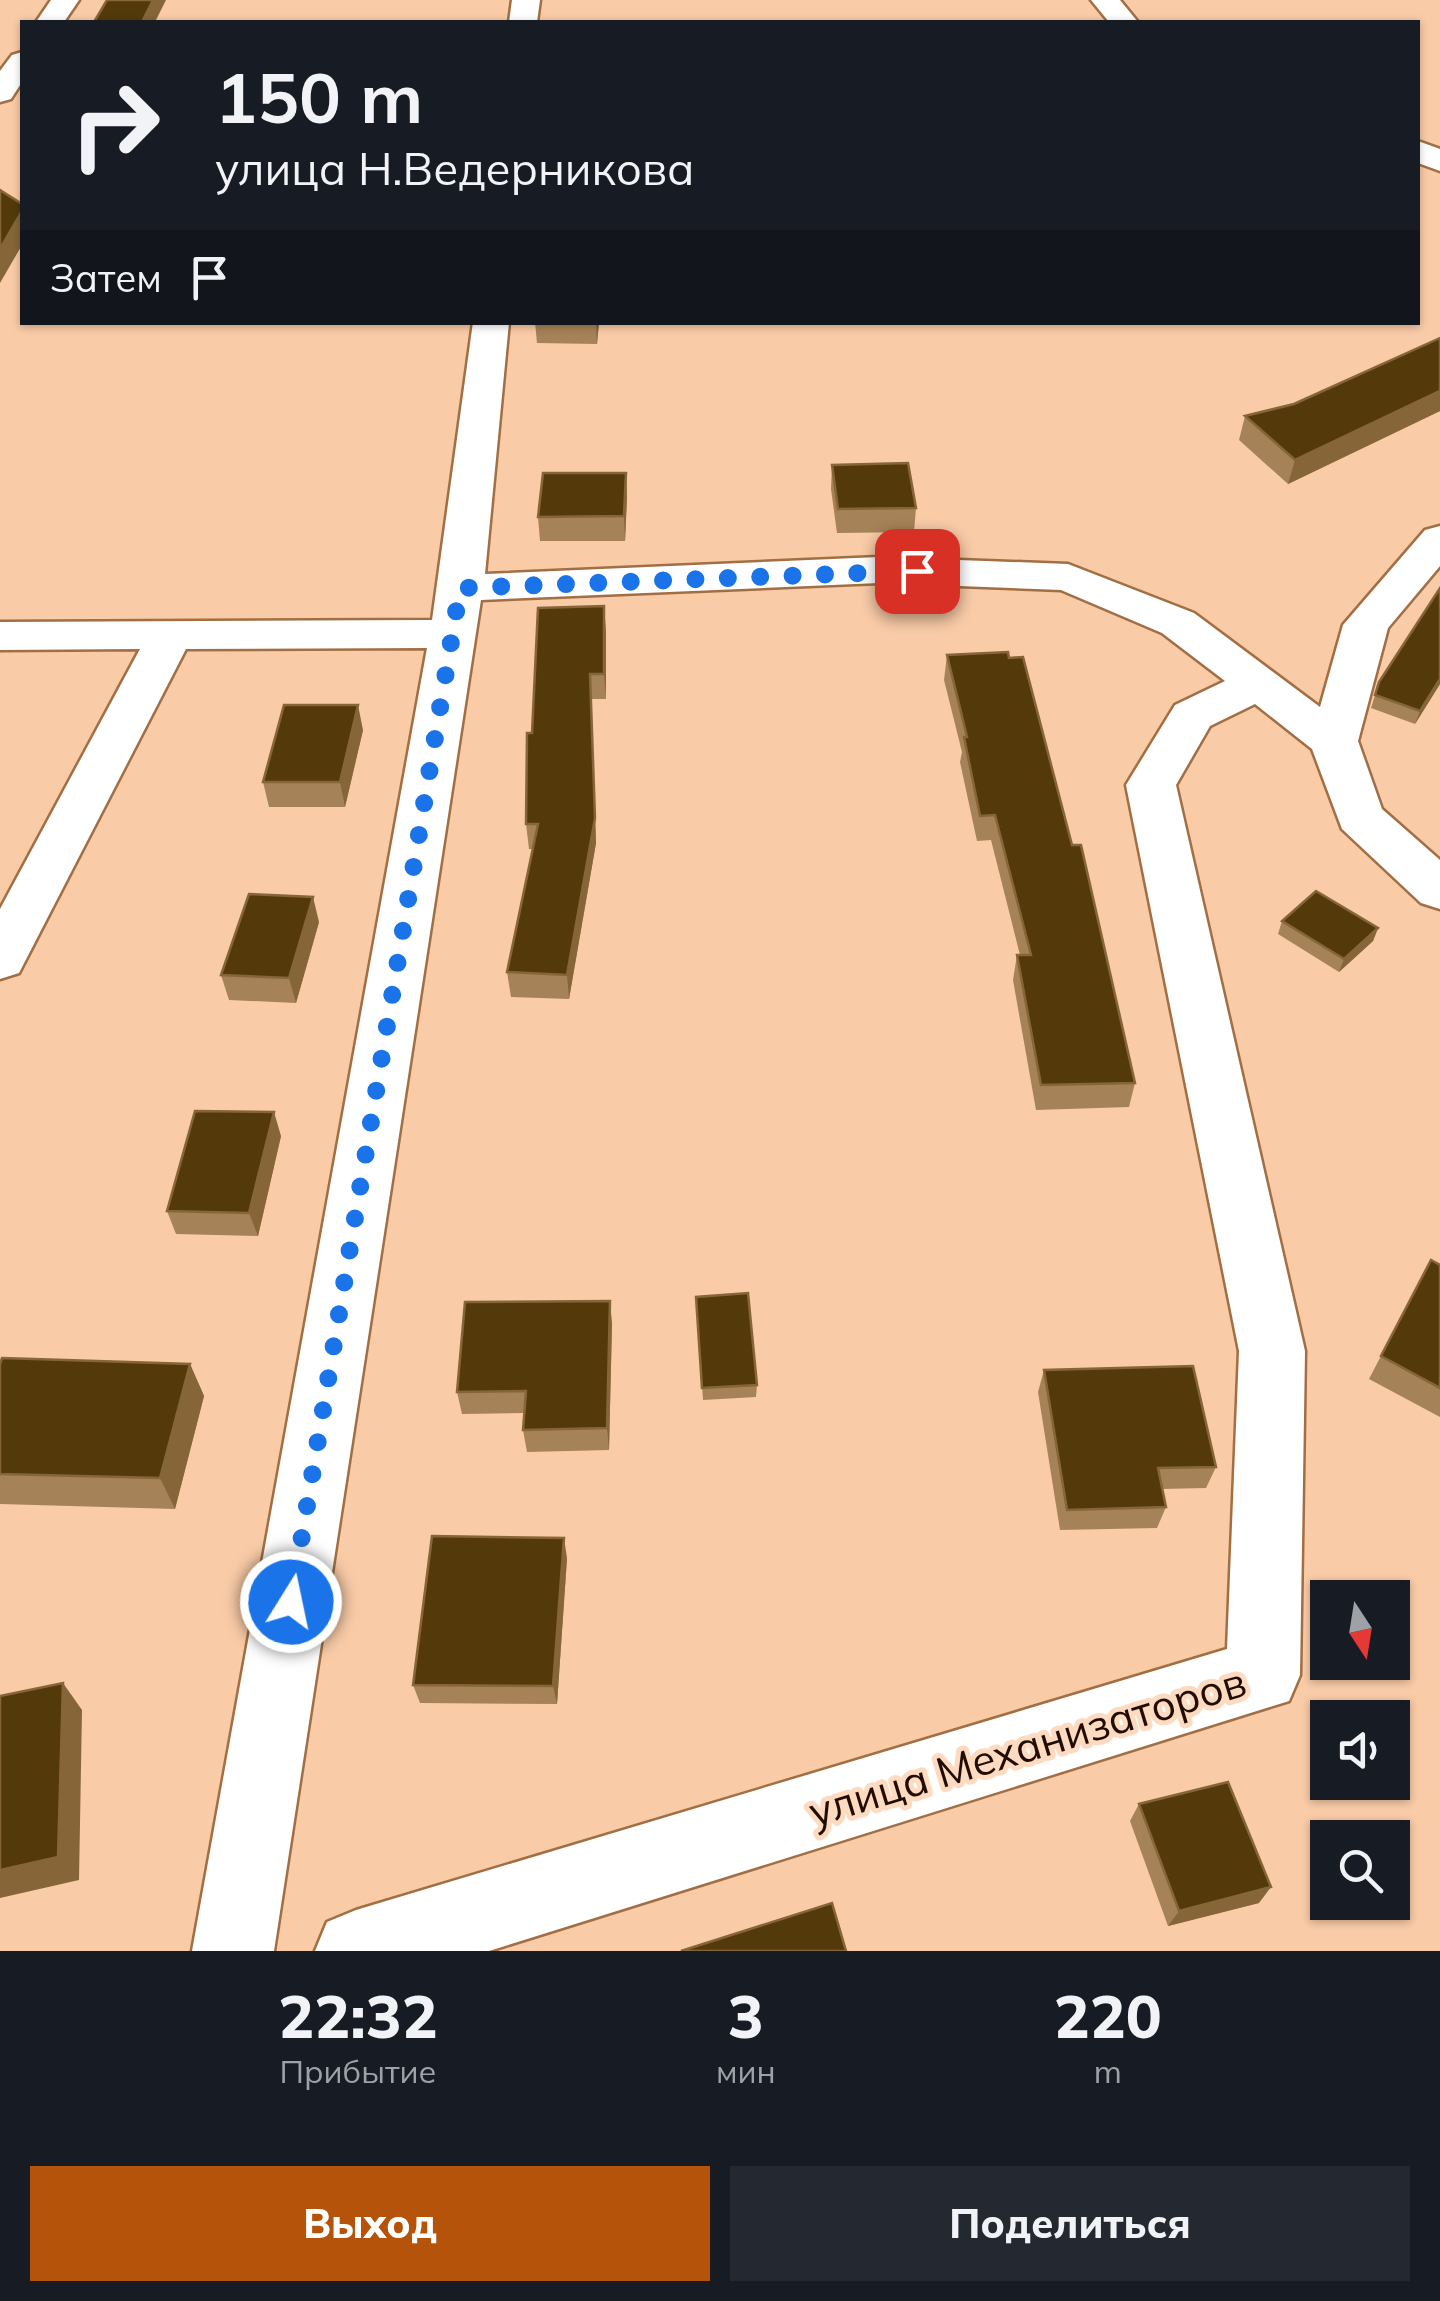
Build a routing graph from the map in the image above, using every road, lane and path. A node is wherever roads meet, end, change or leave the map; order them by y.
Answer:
1 (1104, 0) edge
2 (1122, 20) edge
3 (20, 64) edge
4 (0, 93) edge
5 (491, 325) edge
6 (1440, 539) edge
7 (456, 611) junction
8 (170, 635) junction
9 (0, 636) edge
10 (1258, 684) junction
11 (1334, 741) junction
12 (1440, 890) edge
13 (0, 959) edge
14 (233, 1951) edge
15 (356, 1951) edge

1 - 2 street
3 - 4 street
5 - 7 street
6 - 11 street
7 - 8 street
7 - 10 street
7 - 14 street
8 - 9 street
8 - 13 street
10 - 11 street
10 - 15 street, улица Механизаторов
11 - 12 street

